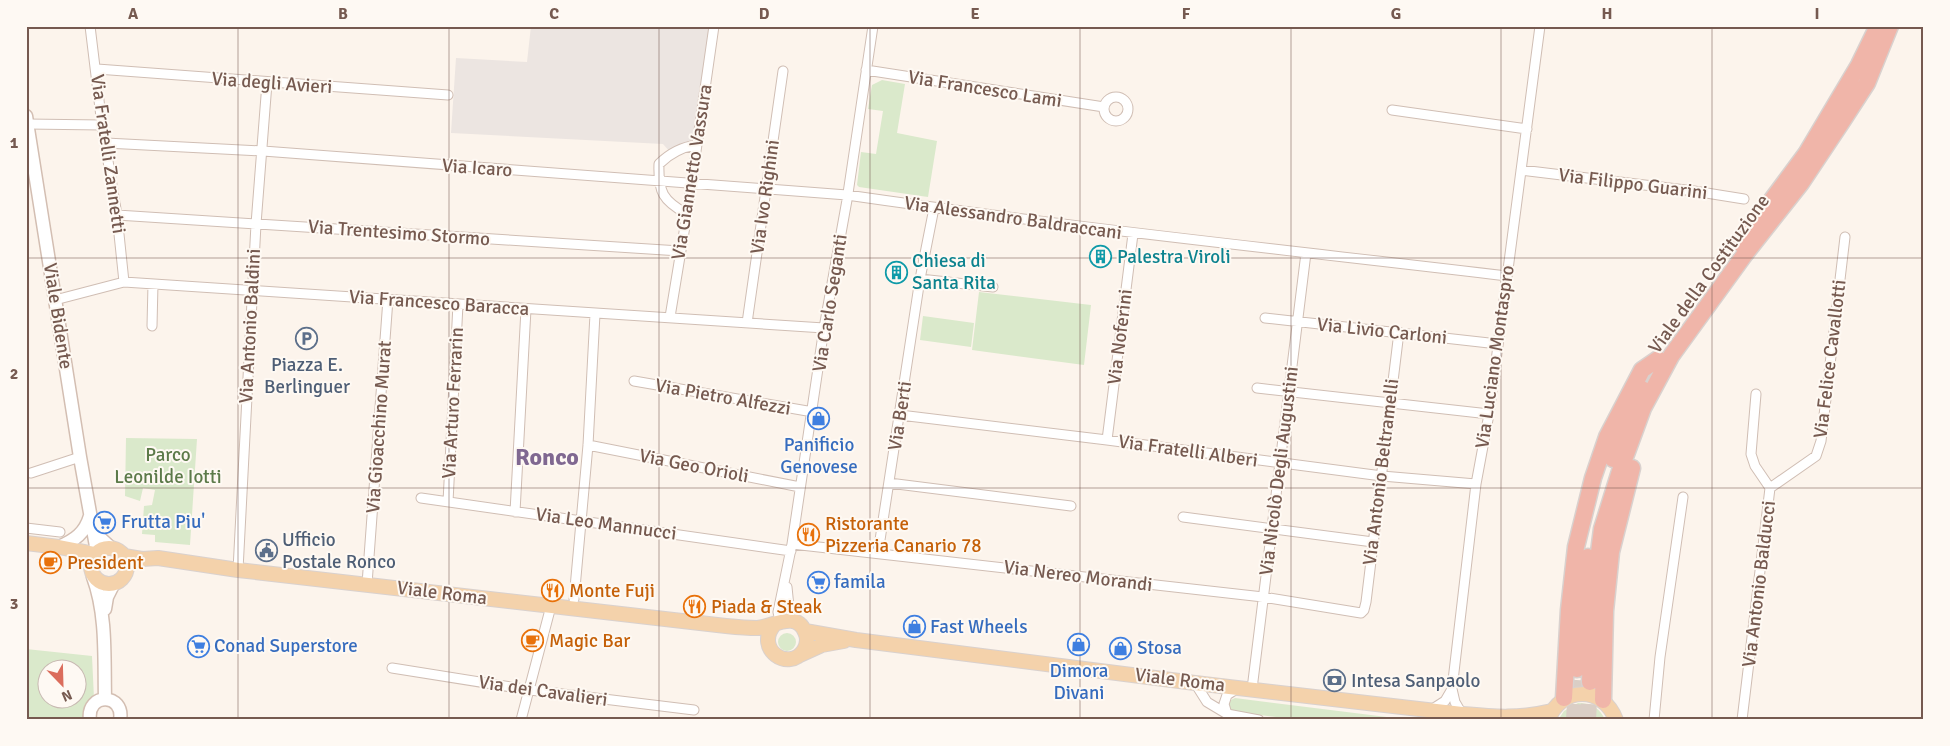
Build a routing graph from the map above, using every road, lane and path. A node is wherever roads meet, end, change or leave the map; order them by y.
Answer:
1 (90, 26) edge
2 (714, 26) edge
3 (873, 26) edge
4 (1540, 26) edge
5 (1869, 26) edge
6 (1878, 26) edge
7 (1890, 26) edge
8 (1900, 26) edge
9 (97, 69) junction
10 (866, 70) junction
11 (783, 71) dead end
12 (1867, 82) junction
13 (267, 83) junction
14 (1846, 86) junction
15 (448, 95) dead end
16 (1104, 107) dead end
17 (1392, 110) dead end
18 (27, 120) edge
19 (102, 125) junction
20 (1527, 129) junction
21 (106, 143) junction
22 (697, 146) junction
23 (263, 152) junction
24 (1521, 170) junction
25 (658, 182) junction
26 (692, 184) junction
27 (766, 189) junction
28 (847, 194) junction
29 (1744, 199) dead end
30 (934, 208) junction
31 (687, 214) junction
32 (117, 215) junction
33 (256, 224) junction
34 (1133, 234) junction
35 (1845, 236) dead end
36 (680, 251) junction
37 (1306, 253) junction
38 (1507, 276) junction
39 (920, 279) junction
40 (124, 282) junction
41 (153, 284) junction
42 (993, 287) dead end
43 (252, 292) junction
44 (55, 300) junction
45 (388, 300) junction
46 (458, 304) junction
47 (526, 309) junction
48 (595, 314) junction
49 (670, 317) junction
50 (1265, 318) dead end
51 (1297, 321) junction
52 (747, 323) junction
53 (152, 326) dead end
54 (824, 328) junction
55 (1399, 332) junction
56 (1498, 344) junction
57 (1664, 358) junction
58 (634, 381) dead end
59 (1257, 388) dead end
60 (1288, 391) junction
61 (1756, 394) dead end
62 (1390, 402) junction
63 (813, 412) junction
64 (1489, 414) junction
65 (900, 415) junction
66 (1107, 440) junction
67 (588, 445) junction
68 (80, 457) junction
69 (1280, 464) junction
70 (31, 473) dead end
71 (1382, 476) junction
72 (889, 483) junction
73 (1476, 484) junction
74 (800, 487) junction
75 (1770, 488) junction
76 (1683, 497) dead end
77 (421, 498) dead end
78 (448, 502) junction
79 (1070, 506) dead end
80 (514, 512) junction
81 (90, 516) junction
82 (1183, 517) dead end
83 (582, 520) junction
84 (26, 528) edge
85 (1272, 529) junction
86 (60, 532) dead end
87 (1373, 542) junction
88 (26, 543) edge
89 (59, 547) junction
90 (111, 548) junction
91 (792, 548) junction
92 (96, 553) junction
93 (878, 553) junction
94 (124, 556) junction
95 (158, 558) junction
96 (127, 570) junction
97 (238, 570) junction
98 (92, 575) junction
99 (786, 579) junction
100 (113, 584) junction
101 (368, 584) junction
102 (1263, 597) junction
103 (574, 599) dead end
104 (551, 606) junction
105 (1363, 612) joint
106 (103, 619) junction
107 (794, 621) junction
108 (777, 623) junction
109 (726, 626) junction
110 (805, 631) junction
111 (854, 639) junction
112 (769, 648) junction
113 (800, 654) junction
114 (392, 668) dead end
115 (1577, 669) tunnel mouth
116 (1590, 682) tunnel mouth
117 (1195, 683) junction
118 (1245, 688) junction
119 (1452, 689) junction
120 (530, 690) junction
121 (1564, 698) junction
122 (105, 699) junction
123 (1603, 700) junction
124 (694, 710) dead end
125 (1228, 714) junction
126 (1414, 714) edge
127 (1437, 714) edge
128 (1462, 714) junction
129 (1550, 715) edge
130 (1483, 718) edge
131 (1507, 719) edge
132 (90, 720) edge
133 (120, 720) edge
134 (522, 720) edge
135 (1259, 720) edge
136 (1616, 720) edge
137 (1654, 720) edge
138 (1742, 720) edge

1 - 9 street, Via Fratelli Zannetti
2 - 22 street, Via Giannetto Vassura
3 - 10 street, Via Carlo Seganti
4 - 20 street, Via Luciano Montaspro
5 - 14 highway
6 - 14 highway, Viale della Costituzione
7 - 12 highway, Viale della Costituzione
8 - 12 highway
9 - 13 street, Via degli Avieri
9 - 19 street, Via Fratelli Zannetti
10 - 16 street, Via Francesco Lami
10 - 28 street, Via Carlo Seganti
11 - 27 street, Via Ivo Righini
12 - 57 highway, Viale della Costituzione
13 - 15 street, Via degli Avieri
13 - 23 street, Via Antonio Baldini
14 - 57 highway, Viale della Costituzione
17 - 20 street
18 - 19 street
18 - 44 street, Viale Bidente
19 - 21 street, Via Fratelli Zannetti
20 - 24 street, Via Luciano Montaspro
21 - 23 street, Via Icaro
21 - 32 street, Via Fratelli Zannetti
22 - 25 street
22 - 26 street, Via Giannetto Vassura
23 - 25 street, Via Icaro
23 - 33 street, Via Antonio Baldini
24 - 29 street, Via Filippo Guarini
24 - 38 street, Via Luciano Montaspro
25 - 26 street, Via Icaro
25 - 31 street
26 - 27 street, Via Icaro
26 - 31 street, Via Giannetto Vassura
27 - 28 street, Via Icaro
27 - 52 street, Via Ivo Righini
28 - 30 street, Via Alessandro Baldraccani
28 - 54 street, Via Carlo Seganti
30 - 34 street, Via Alessandro Baldraccani
30 - 39 street, Via Berti
31 - 36 street, Via Giannetto Vassura
32 - 33 street, Via Trentesimo Stormo
32 - 40 street, Via Fratelli Zannetti
33 - 36 street, Via Trentesimo Stormo
33 - 43 street, Via Antonio Baldini
34 - 37 street, Via Alessandro Baldraccani
34 - 66 street, Via Noferini
35 - 75 street, Via Felice Cavallotti
36 - 49 street, Via Giannetto Vassura
37 - 38 street, Via Alessandro Baldraccani
37 - 51 street, Via Nicolò Degli Augustini
38 - 56 street, Via Luciano Montaspro
39 - 42 street
39 - 65 street, Via Berti
40 - 41 street, Via Francesco Baracca
40 - 44 street, Via Francesco Baracca
41 - 43 street, Via Francesco Baracca
41 - 53 street
43 - 45 street, Via Francesco Baracca
43 - 97 street, Via Antonio Baldini
44 - 68 street, Viale Bidente
45 - 46 street, Via Francesco Baracca
45 - 101 street, Via Gioacchino Murat
46 - 47 street, Via Francesco Baracca
46 - 78 street, Via Arturo Ferrarin
47 - 48 street, Via Francesco Baracca
47 - 80 street
48 - 49 street, Via Francesco Baracca
48 - 67 street
49 - 52 street, Via Francesco Baracca
50 - 51 street, Via Livio Carloni
51 - 55 street, Via Livio Carloni
51 - 60 street, Via Nicolò Degli Augustini
52 - 54 street, Via Francesco Baracca
54 - 63 street, Via Carlo Seganti
55 - 56 street, Via Livio Carloni
55 - 62 street, Via Antonio Beltramelli
56 - 64 street, Via Luciano Montaspro
57 - 115 highway, Viale della Costituzione
57 - 116 highway, Viale della Costituzione
57 - 121 highway
57 - 123 highway
58 - 63 street, Via Pietro Alfezzi
59 - 60 street
60 - 62 street
60 - 69 street, Via Nicolò Degli Augustini
61 - 75 street, Via Antonio Balducci
62 - 64 street
62 - 71 street, Via Antonio Beltramelli
63 - 74 street, Via Carlo Seganti
64 - 73 street, Via Luciano Montaspro
65 - 66 street, Via Fratelli Alberi
65 - 72 street, Via Berti
66 - 69 street, Via Fratelli Alberi
67 - 74 street, Via Geo Orioli
67 - 83 street
68 - 70 street
68 - 81 street, Viale Bidente
69 - 71 street, Via Fratelli Alberi
69 - 85 street, Via Nicolò Degli Augustini
71 - 73 street, Via Fratelli Alberi
71 - 87 street, Via Antonio Beltramelli
72 - 79 street
72 - 93 street, Via Berti
73 - 119 street, Via Luciano Montaspro
74 - 91 street, Via Carlo Seganti
75 - 138 street, Via Antonio Balducci
76 - 137 street
77 - 78 street, Via Leo Mannucci
78 - 80 street, Via Leo Mannucci
80 - 83 street, Via Leo Mannucci
81 - 89 street
81 - 90 street, Viale Bidente
81 - 92 street, Viale Bidente
82 - 85 street
83 - 91 street, Via Leo Mannucci
83 - 103 street
84 - 86 street
85 - 87 street
85 - 102 street, Via Nicolò Degli Augustini
87 - 105 street, Via Antonio Beltramelli
88 - 89 main road
89 - 92 main road
89 - 98 main road
90 - 92 main road
90 - 94 main road
91 - 93 street, Via Nereo Morandi
91 - 99 street, Via Carlo Seganti
92 - 98 main road
93 - 102 street, Via Nereo Morandi
94 - 95 main road, Viale Roma
94 - 96 main road
95 - 96 main road, Viale Roma
95 - 97 main road, Viale Roma
96 - 100 main road
97 - 101 main road, Viale Roma
98 - 100 main road
98 - 106 street
99 - 107 street, Via Carlo Seganti
99 - 108 street, Via Carlo Seganti
100 - 106 street
101 - 104 main road, Viale Roma
102 - 105 street, Via Nereo Morandi
102 - 118 street, Via Nicolò Degli Augustini
104 - 109 main road, Viale Roma
104 - 120 street
106 - 122 street
107 - 108 main road
107 - 110 main road
108 - 109 main road, Viale Roma
108 - 112 main road
109 - 112 main road, Viale Roma
110 - 111 main road, Viale Roma
110 - 113 main road
111 - 113 main road, Viale Roma
111 - 117 main road, Viale Roma
112 - 113 main road
114 - 120 street, Via dei Cavalieri
117 - 118 main road, Viale Roma
117 - 125 street
118 - 125 street
118 - 126 main road, Viale Roma
119 - 127 street
119 - 128 street, Via Luciano Montaspro
120 - 124 street, Via dei Cavalieri
120 - 134 street
121 - 123 main road
121 - 129 main road
122 - 132 street
122 - 133 street
123 - 136 main road
125 - 135 street
126 - 127 main road, Viale Roma
127 - 128 main road, Viale Roma
128 - 130 main road, Viale Roma
129 - 131 main road, Viale Roma
130 - 131 main road, Viale Roma

